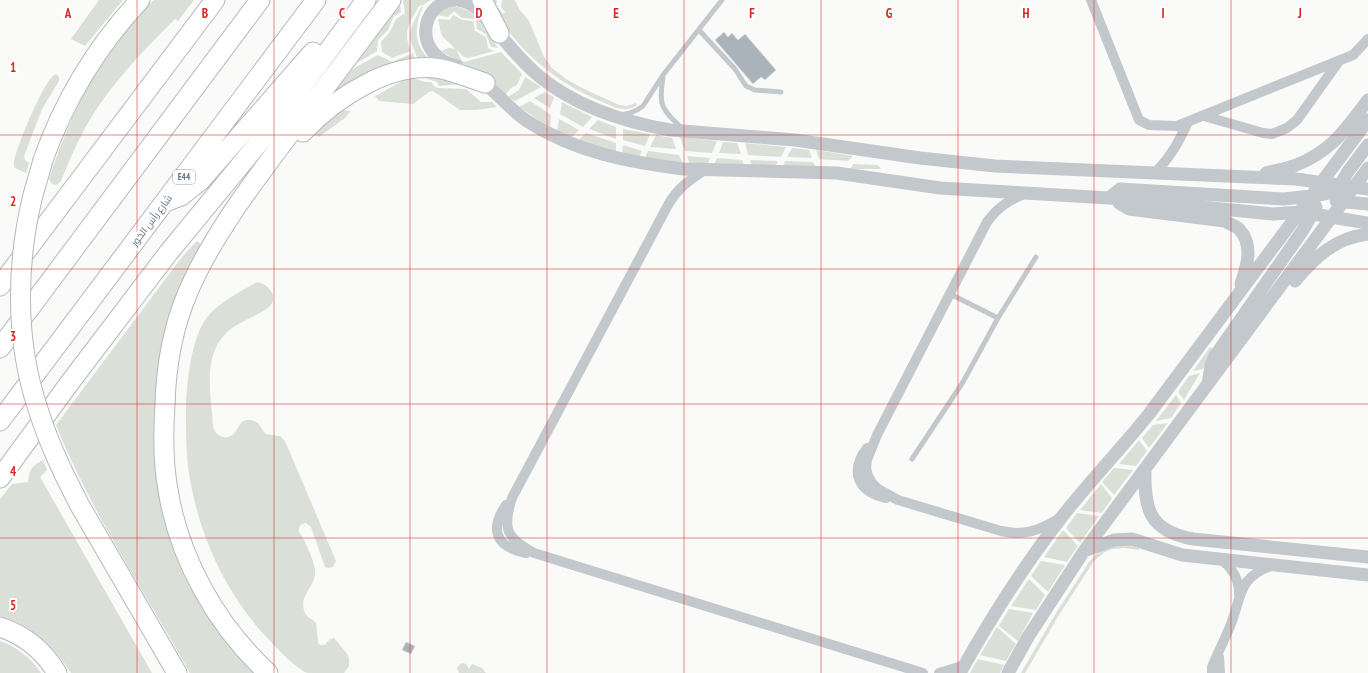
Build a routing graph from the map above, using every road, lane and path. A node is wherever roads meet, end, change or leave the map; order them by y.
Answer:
1 (140, 0) edge
2 (215, 0) edge
3 (260, 0) edge
4 (316, 0) edge
5 (356, 0) edge
6 (366, 0) edge
7 (391, 0) edge
8 (454, 0) edge
9 (459, 0) edge
10 (482, 0) edge
11 (1091, 0) edge
12 (719, 1) edge
13 (699, 30) junction
14 (499, 32) junction
15 (1368, 39) edge
16 (1339, 61) junction
17 (663, 75) junction
18 (484, 83) junction
19 (781, 92) dead end
20 (1368, 100) edge
21 (609, 115) junction
22 (1204, 116) junction
23 (1368, 120) edge
24 (1188, 122) junction
25 (686, 131) junction
26 (1368, 145) edge
27 (1368, 168) edge
28 (705, 170) junction
29 (1156, 172) junction
30 (1253, 177) junction
31 (1353, 187) junction
32 (1368, 190) edge
33 (1026, 194) junction
34 (1338, 195) junction
35 (1109, 198) junction
36 (1317, 198) junction
37 (164, 204) junction
38 (1368, 204) edge
39 (235, 210) junction
40 (1300, 212) junction
41 (1332, 216) junction
42 (1368, 223) edge
43 (1368, 234) edge
44 (1036, 257) dead end
45 (0, 286) edge
46 (950, 294) junction
47 (1236, 296) junction
48 (1261, 314) junction
49 (998, 318) junction
50 (0, 348) edge
51 (1207, 386) junction
52 (0, 421) edge
53 (912, 459) dead end
54 (1146, 469) junction
55 (0, 478) edge
56 (1062, 517) junction
57 (1084, 550) junction
58 (1368, 557) edge
59 (1219, 558) junction
60 (1273, 565) junction
61 (1368, 576) edge
62 (1239, 594) junction
63 (0, 627) edge
64 (1220, 649) junction
65 (963, 669) edge
66 (57, 673) edge
67 (177, 673) edge
68 (268, 673) edge
69 (923, 673) edge
70 (939, 673) edge
71 (1008, 673) edge
72 (1212, 673) edge
73 (1220, 673) edge

1 - 67 highway, bridge
2 - 45 highway
3 - 50 highway
4 - 37 highway, شارع رأس الخور / E44
5 - 37 highway
6 - 55 highway
7 - 39 highway
8 - 18 street
9 - 14 street
10 - 14 highway
11 - 24 street
12 - 13 lane
13 - 17 lane
13 - 19 lane
14 - 21 street
15 - 16 street
16 - 22 street
16 - 22 street
17 - 21 lane
17 - 25 lane
18 - 28 street
18 - 39 highway
20 - 30 street
21 - 25 street
22 - 24 street
23 - 36 street
24 - 29 street
25 - 29 street
26 - 34 street
27 - 31 street
28 - 33 street
28 - 69 street
29 - 30 street
30 - 36 street
31 - 32 street
31 - 34 street
33 - 35 street
33 - 46 street
34 - 36 street
34 - 36 street
34 - 38 street
34 - 41 street
35 - 36 street
35 - 40 street
35 - 47 street
36 - 40 street
36 - 41 street
36 - 51 street
37 - 52 highway, شارع رأس الخور / E44
39 - 68 highway
40 - 47 street
41 - 42 street
41 - 48 street
43 - 48 street
44 - 49 lane
46 - 49 lane
46 - 56 street
47 - 56 street
48 - 51 street
49 - 53 lane
51 - 54 street
54 - 57 street
54 - 58 street
56 - 65 street
57 - 59 street
57 - 71 street
59 - 60 street
59 - 62 street
60 - 61 street
60 - 62 street
62 - 64 street
63 - 66 highway
64 - 72 street
64 - 73 street
65 - 70 street

